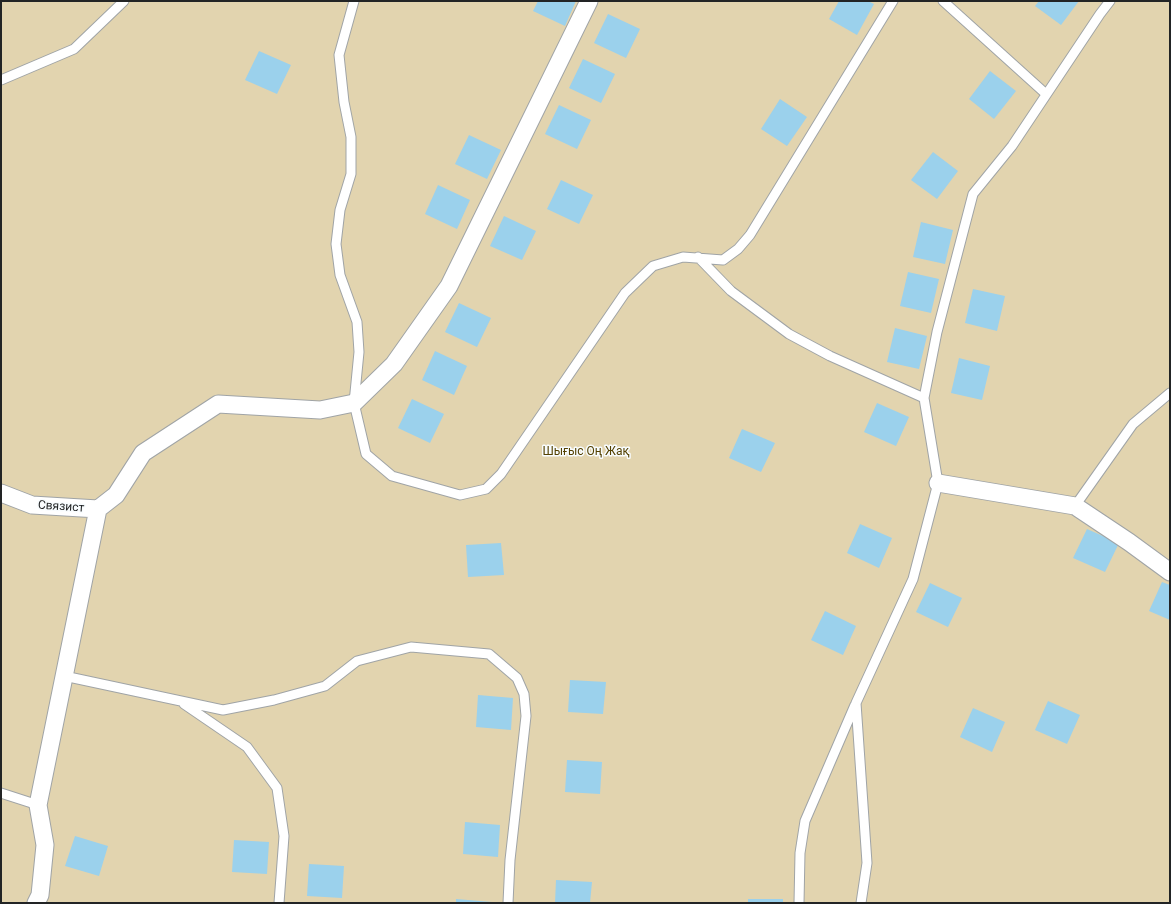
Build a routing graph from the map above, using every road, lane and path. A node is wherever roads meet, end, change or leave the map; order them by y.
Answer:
1 (124, 1) edge
2 (354, 1) edge
3 (589, 1) edge
4 (893, 1) edge
5 (943, 1) edge
6 (1110, 1) edge
7 (1, 80) edge
8 (1046, 94) junction
9 (698, 258) junction
10 (1170, 393) edge
11 (924, 398) junction
12 (354, 403) junction
13 (938, 483) junction
14 (1, 493) edge
15 (1075, 506) junction
16 (98, 509) junction
17 (1170, 572) edge
18 (64, 676) junction
19 (180, 701) junction
20 (856, 703) junction
21 (1, 793) edge
22 (38, 805) junction
23 (36, 903) edge
24 (279, 903) edge
25 (508, 903) edge
26 (800, 903) edge
27 (860, 903) edge

1 - 7 lane
2 - 12 lane
3 - 12 street
4 - 9 lane
5 - 8 lane
6 - 8 lane
8 - 11 lane
9 - 11 lane
9 - 12 lane
10 - 15 lane
11 - 13 lane
12 - 16 street
13 - 15 street
13 - 20 lane
14 - 16 street, Связист
15 - 17 street
16 - 18 street
18 - 19 lane
18 - 22 street
19 - 24 lane
19 - 25 lane
20 - 26 lane
20 - 27 lane
21 - 22 lane
22 - 23 street

